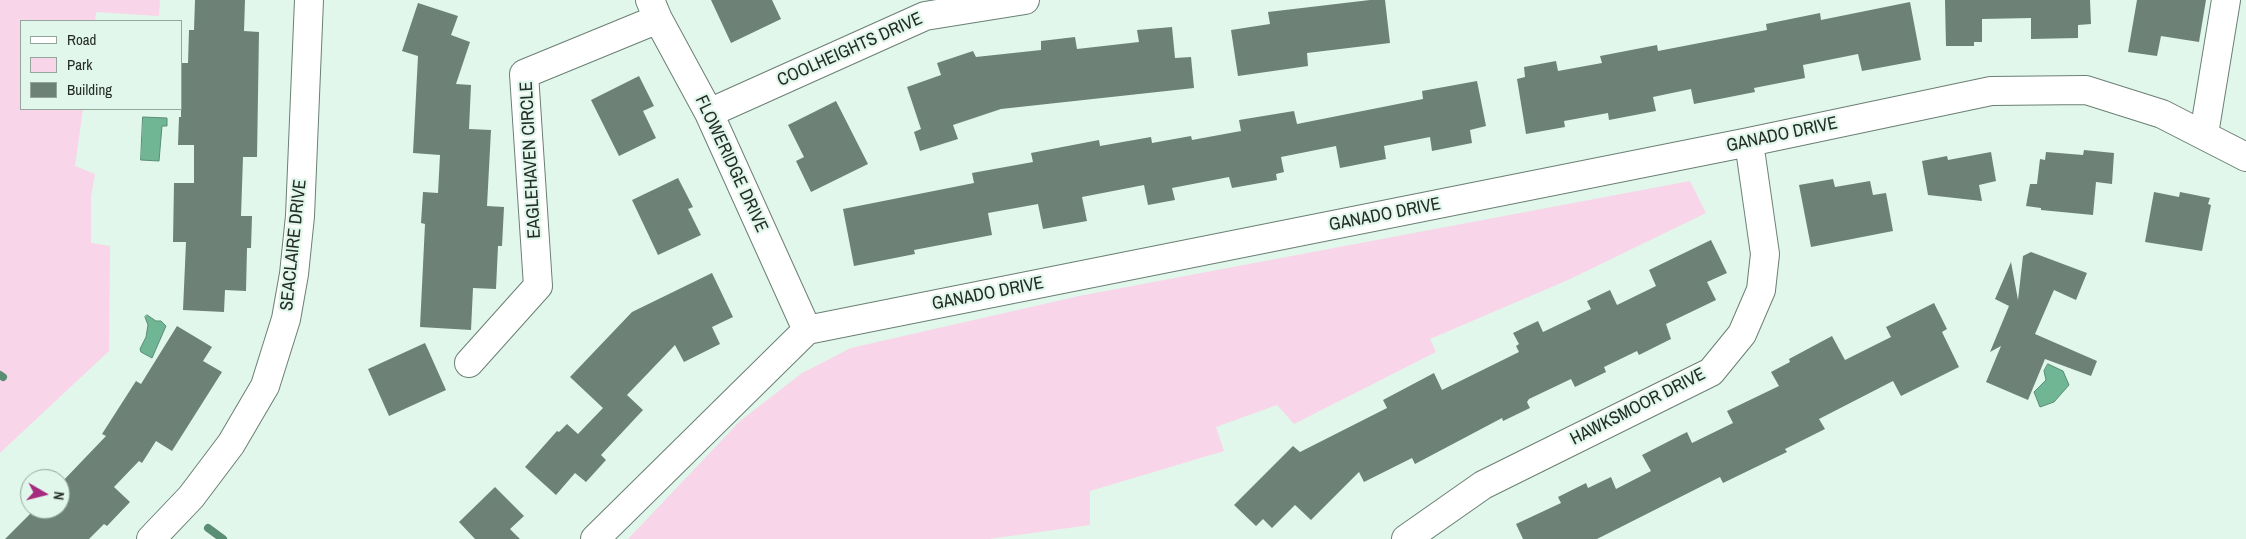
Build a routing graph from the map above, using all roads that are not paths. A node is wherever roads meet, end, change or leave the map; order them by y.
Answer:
1 (309, 0) edge
2 (1025, 0) edge
3 (2226, 0) edge
4 (654, 10) edge
5 (709, 113) junction
6 (2204, 134) junction
7 (1749, 142) junction
8 (2246, 157) edge
9 (807, 330) junction
10 (469, 363) dead end
11 (151, 539) edge
12 (595, 539) edge
13 (1406, 539) edge

1 - 11 street, SEACLAIRE DRIVE
2 - 5 street, COOLHEIGHTS DRIVE
3 - 6 street
4 - 5 street, FLOWERIDGE DRIVE
4 - 10 street, EAGLEHAVEN CIRCLE
5 - 9 street, FLOWERIDGE DRIVE
6 - 7 street, GANADO DRIVE
6 - 8 street, GANADO DRIVE
7 - 9 street, GANADO DRIVE
7 - 13 street, HAWKSMOOR DRIVE
9 - 12 street

